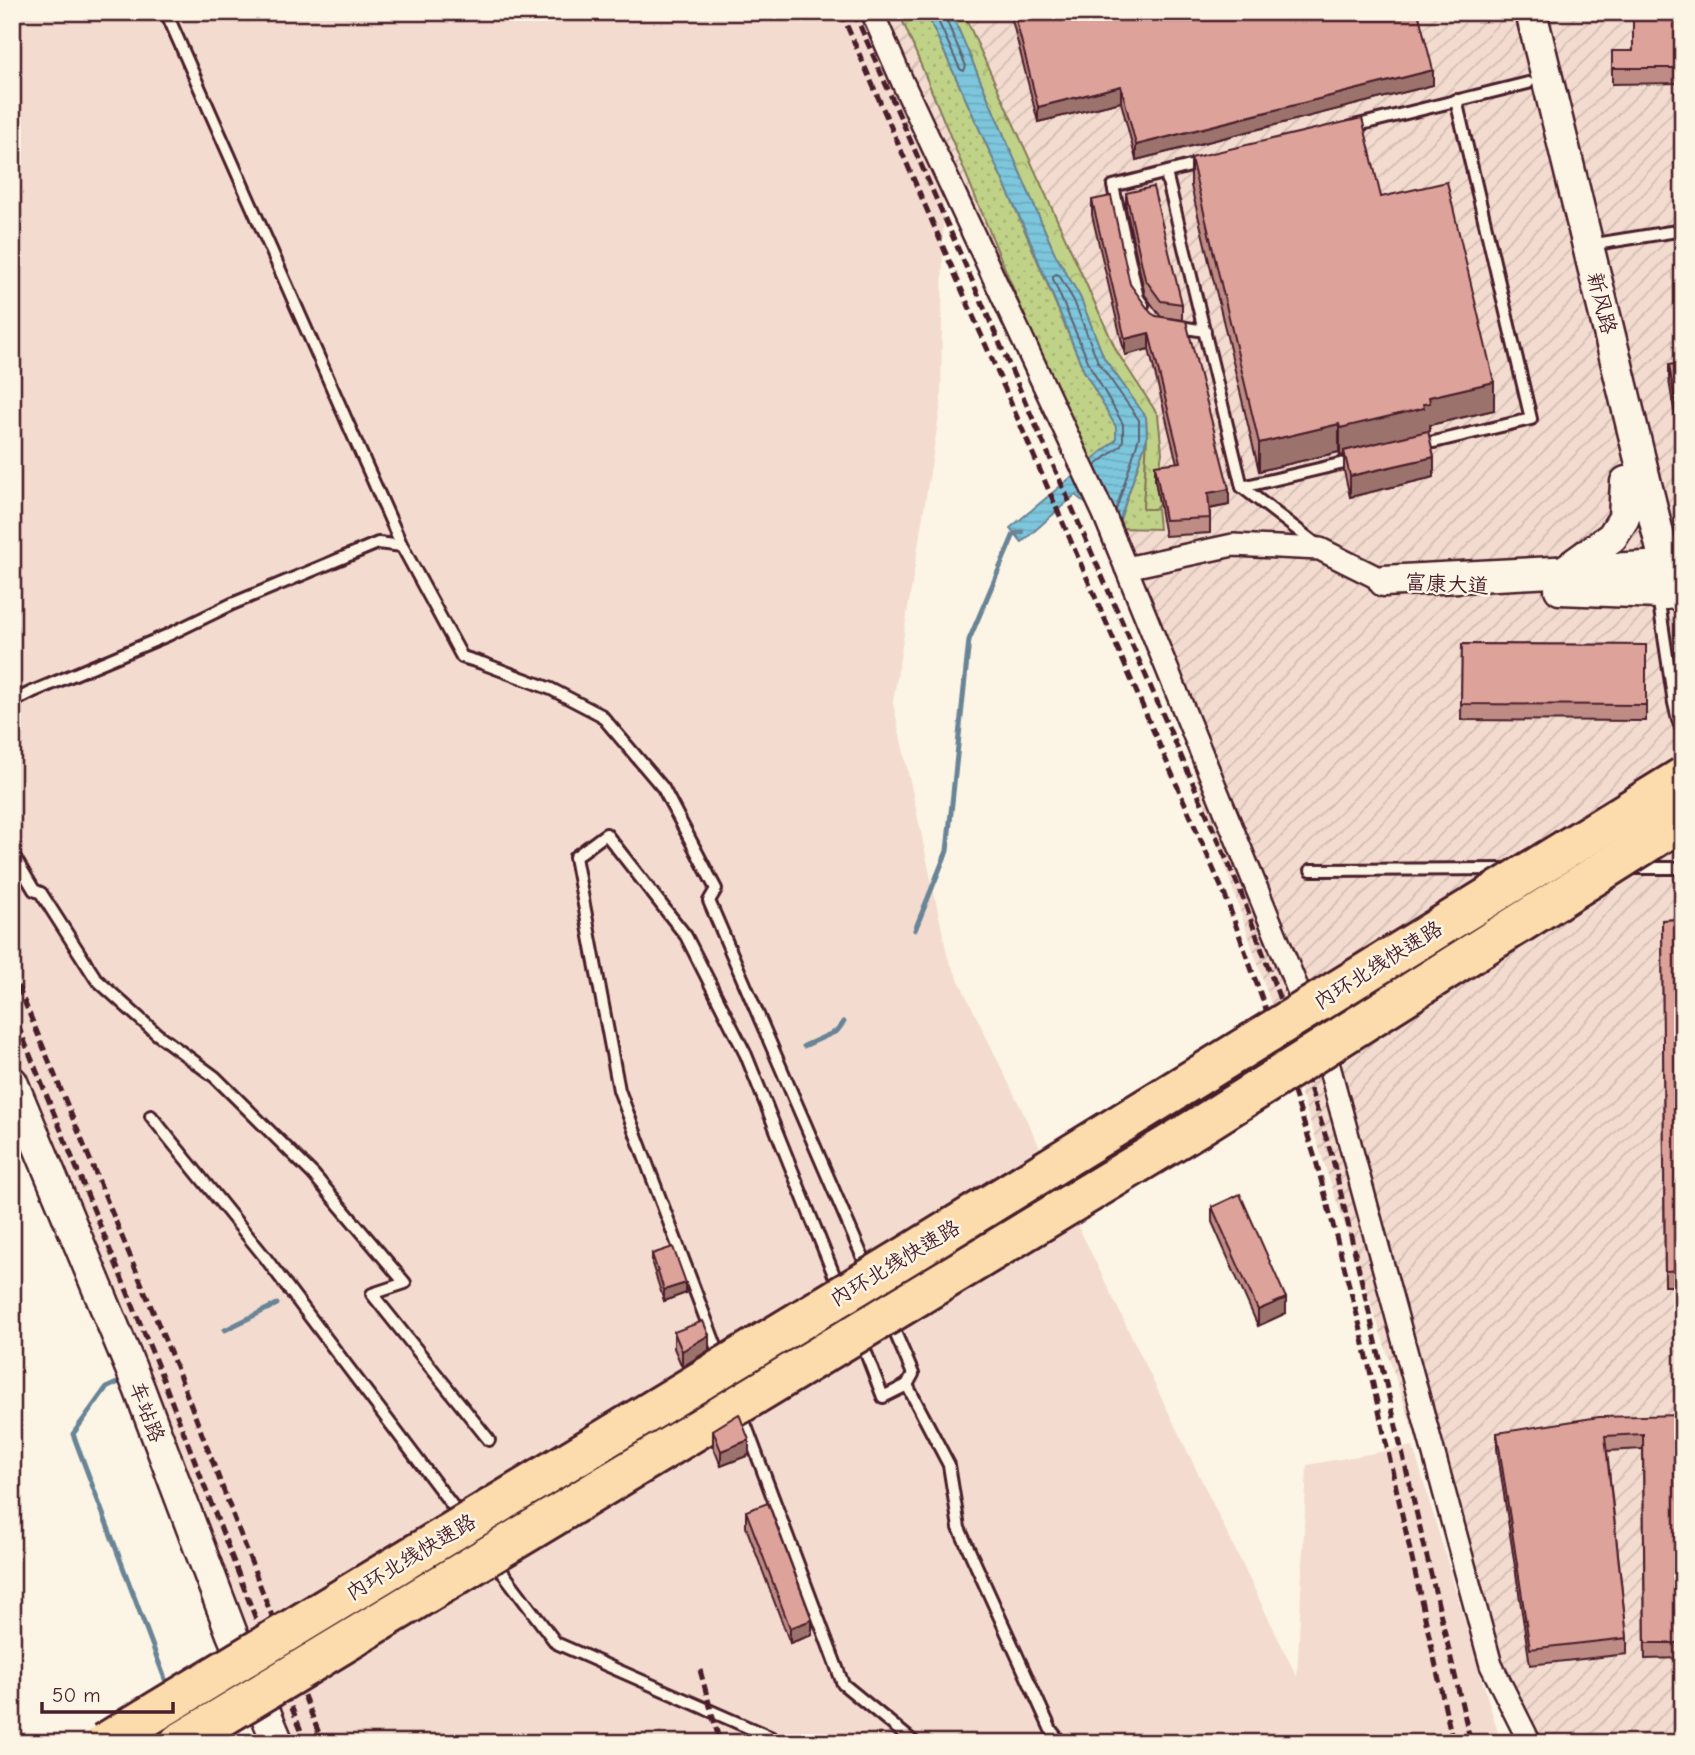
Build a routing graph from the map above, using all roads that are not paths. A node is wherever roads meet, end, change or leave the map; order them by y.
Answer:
1 (166, 12) edge
2 (872, 12) edge
3 (1510, 12) edge
4 (1531, 12) edge
5 (1528, 82) junction
6 (1456, 100) junction
7 (1337, 130) edge
8 (1219, 159) edge
9 (1166, 173) junction
10 (1683, 230) edge
11 (1588, 245) junction
12 (1205, 331) junction
13 (1399, 450) edge
14 (1373, 456) edge
15 (1635, 479) junction
16 (1242, 487) junction
17 (1683, 529) edge
18 (402, 546) junction
19 (1331, 555) junction
20 (1126, 568) junction
21 (1563, 572) junction
22 (1384, 581) junction
23 (1664, 582) edge
24 (12, 702) edge
25 (1683, 731) edge
26 (1683, 777) edge
27 (1683, 820) edge
28 (12, 853) edge
29 (1586, 868) dead end
30 (1683, 868) edge
31 (1559, 869) dead end
32 (1311, 870) dead end
33 (12, 1082) edge
34 (151, 1116) dead end
35 (848, 1308) dead end
36 (853, 1321) dead end
37 (726, 1374) dead end
38 (907, 1385) junction
39 (736, 1400) dead end
40 (489, 1440) dead end
41 (104, 1743) edge
42 (179, 1743) edge
43 (278, 1743) edge
44 (778, 1743) edge
45 (915, 1743) edge
46 (1061, 1743) edge
47 (1530, 1743) edge

1 - 18 lane
2 - 20 street
3 - 5 main road, 新风路
4 - 11 main road, 新风路
5 - 6 lane
5 - 15 main road, 新风路
6 - 7 lane
6 - 13 lane
8 - 9 lane
9 - 12 lane
9 - 12 lane
10 - 11 lane
11 - 15 main road, 新风路
12 - 16 lane
14 - 16 lane
15 - 17 main road
15 - 21 main road
15 - 23 main road, 新风路
16 - 19 lane
18 - 24 lane
18 - 38 lane
19 - 20 street
19 - 22 street
20 - 47 street
21 - 22 main road, 富康大道
21 - 23 main road, 富康大道
22 - 23 main road, 富康大道
23 - 25 lane
26 - 41 highway, 内环北线快速路, bridge
27 - 42 highway, 内环北线快速路, bridge
28 - 40 lane
29 - 30 lane
31 - 32 lane
33 - 43 main road, 车站路
34 - 44 lane
35 - 37 lane
36 - 38 lane
38 - 46 lane
39 - 45 lane

